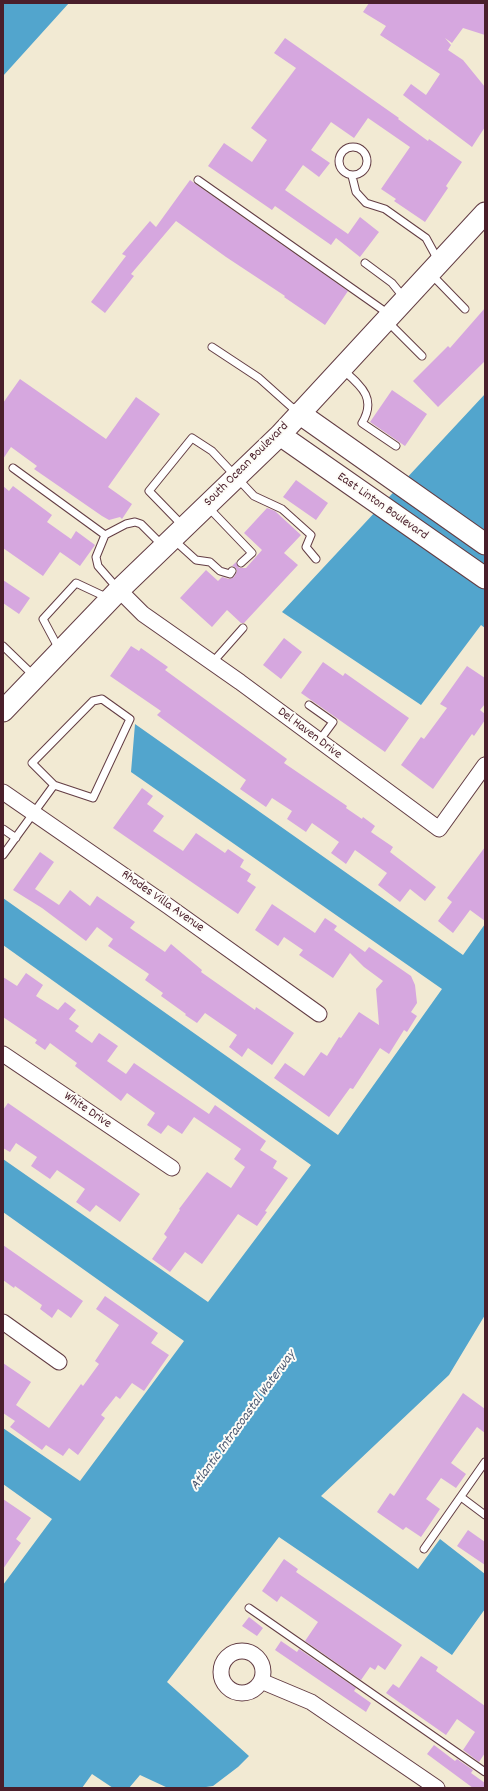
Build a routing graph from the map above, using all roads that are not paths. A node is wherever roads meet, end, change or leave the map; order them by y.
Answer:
1 (352, 176) junction
2 (198, 180) dead end
3 (485, 213) edge
4 (365, 263) dead end
5 (434, 268) junction
6 (405, 299) junction
7 (465, 309) dead end
8 (387, 317) junction
9 (212, 346) dead end
10 (422, 356) dead end
11 (341, 368) junction
12 (298, 413) junction
13 (280, 435) junction
14 (396, 446) dead end
15 (13, 468) dead end
16 (237, 476) junction
17 (206, 506) junction
18 (105, 535) junction
19 (174, 538) junction
20 (485, 544) edge
21 (316, 559) dead end
22 (241, 563) dead end
23 (232, 571) dead end
24 (485, 578) edge
25 (115, 595) junction
26 (243, 628) dead end
27 (3, 646) edge
28 (60, 651) junction
29 (212, 663) junction
30 (35, 678) junction
31 (309, 705) dead end
32 (3, 711) edge
33 (318, 741) junction
34 (485, 765) edge
35 (54, 785) junction
36 (3, 792) edge
37 (34, 813) junction
38 (3, 829) edge
39 (16, 838) junction
40 (3, 855) edge
41 (319, 1014) dead end
42 (3, 1054) edge
43 (172, 1168) dead end
44 (3, 1322) edge
45 (59, 1362) dead end
46 (484, 1465) edge
47 (460, 1497) junction
48 (485, 1515) edge
49 (424, 1549) dead end
50 (249, 1608) dead end
51 (261, 1681) dead end
52 (485, 1772) edge
53 (437, 1788) edge

1 - 1 lane
1 - 5 lane
2 - 8 lane
3 - 5 main road, South Ocean Boulevard
4 - 6 lane
5 - 6 main road, South Ocean Boulevard
5 - 7 lane
6 - 8 main road, South Ocean Boulevard
8 - 10 lane
8 - 11 main road, South Ocean Boulevard
9 - 12 lane
11 - 12 main road, South Ocean Boulevard
11 - 14 lane
12 - 13 main road, South Ocean Boulevard
12 - 20 main road
13 - 16 main road, South Ocean Boulevard
13 - 24 main road, East Linton Boulevard
15 - 18 lane
16 - 17 main road, South Ocean Boulevard
16 - 19 lane
16 - 21 lane
17 - 19 main road, South Ocean Boulevard
17 - 22 lane
18 - 19 lane
18 - 25 lane
19 - 23 lane
19 - 25 main road, South Ocean Boulevard
25 - 28 main road, South Ocean Boulevard
25 - 28 lane
25 - 29 street, Del Haven Drive
26 - 29 lane
27 - 30 lane
28 - 30 main road, South Ocean Boulevard
29 - 33 street, Del Haven Drive
30 - 32 main road, South Ocean Boulevard
31 - 33 lane
33 - 34 street, Del Haven Drive
35 - 35 lane
35 - 37 lane
36 - 37 street, Rhodes Villa Avenue
37 - 39 lane
37 - 41 street, Rhodes Villa Avenue
38 - 39 lane
39 - 40 lane
42 - 43 street, White Drive
44 - 45 street
46 - 47 lane
47 - 48 lane
47 - 49 lane
50 - 52 lane
51 - 53 street

